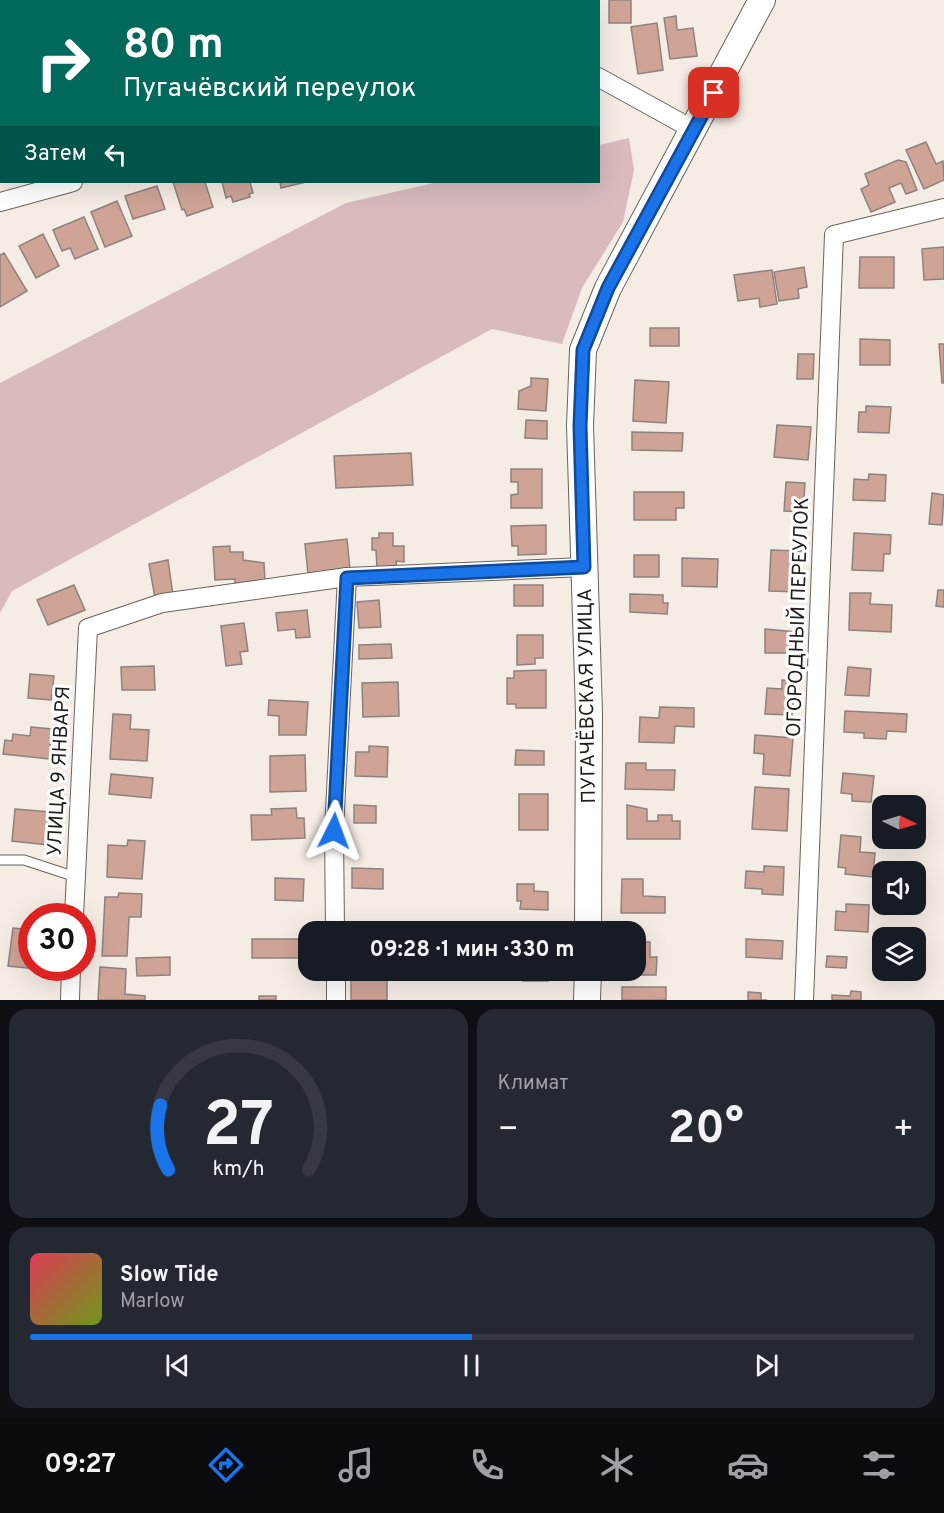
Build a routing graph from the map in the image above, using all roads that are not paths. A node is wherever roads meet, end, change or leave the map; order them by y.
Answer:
1 (762, 0) edge
2 (600, 78) edge
3 (694, 130) junction
4 (69, 183) edge
5 (0, 202) edge
6 (944, 208) edge
7 (584, 567) junction
8 (347, 578) junction
9 (0, 860) edge
10 (76, 877) junction
11 (75, 903) edge
12 (335, 921) edge
13 (588, 921) edge
14 (71, 981) edge
15 (336, 981) edge
16 (588, 981) edge
17 (70, 1000) edge
18 (336, 1000) edge
19 (588, 1000) edge
20 (804, 1000) edge

1 - 3 main road, ПУГАЧЁВСКАЯ УЛИЦА
2 - 3 street
3 - 7 main road, ПУГАЧЁВСКАЯ УЛИЦА
4 - 5 street
6 - 20 street, ОГОРОДНЫЙ ПЕРЕУЛОК
7 - 8 street
7 - 13 main road, ПУГАЧЁВСКАЯ УЛИЦА
8 - 10 street, УЛИЦА 9 ЯНВАРЯ
8 - 12 street
9 - 10 lane
10 - 11 street, УЛИЦА 9 ЯНВАРЯ
14 - 17 street
15 - 18 street
16 - 19 main road

